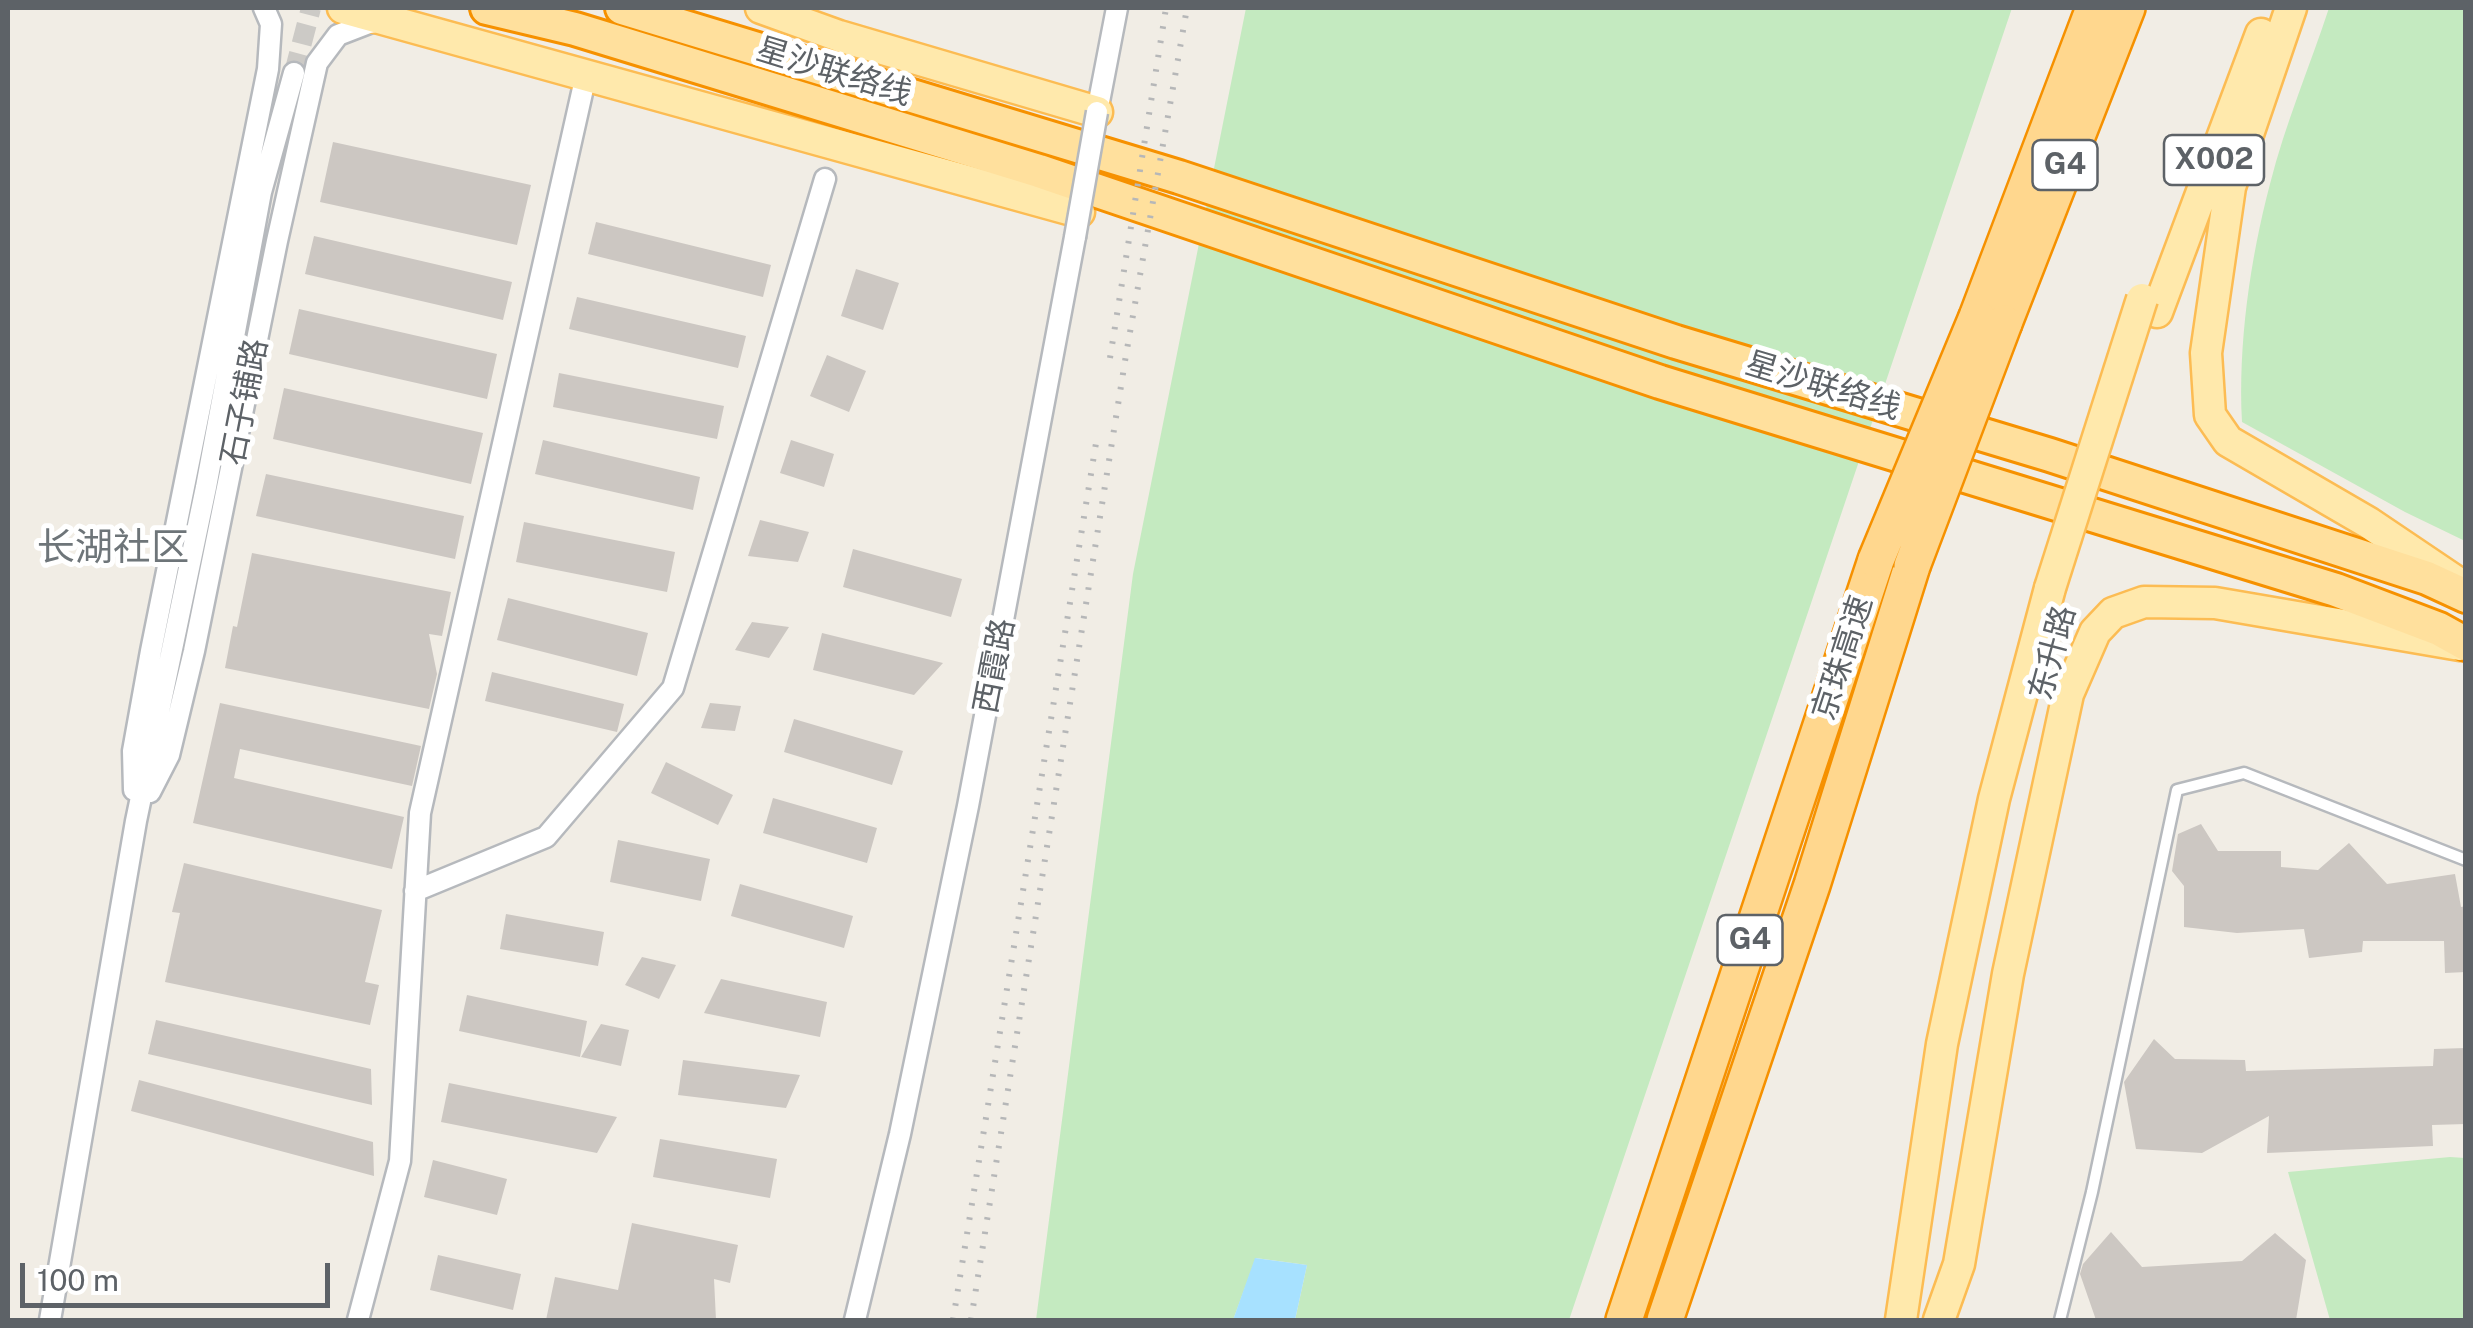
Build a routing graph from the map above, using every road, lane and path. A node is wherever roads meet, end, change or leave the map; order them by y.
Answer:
1 (264, 8) edge
2 (344, 8) edge
3 (487, 8) edge
4 (622, 8) edge
5 (762, 8) edge
6 (1117, 8) edge
7 (2094, 8) edge
8 (2126, 8) edge
9 (2253, 8) edge
10 (2271, 8) edge
11 (2291, 8) edge
12 (388, 21) junction
13 (294, 72) tunnel mouth
14 (586, 75) junction
15 (1097, 112) junction
16 (825, 179) dead end
17 (1077, 225) junction
18 (2149, 306) junction
19 (1990, 320) junction
20 (2466, 588) edge
21 (2060, 591) junction
22 (2466, 596) edge
23 (2466, 645) edge
24 (136, 821) junction
25 (2466, 860) edge
26 (1812, 885) junction
27 (415, 891) junction
28 (50, 1320) edge
29 (358, 1320) edge
30 (855, 1320) edge
31 (1624, 1320) edge
32 (1664, 1320) edge
33 (1690, 1320) edge
34 (1901, 1320) edge
35 (1919, 1320) edge
36 (1940, 1320) edge
37 (2060, 1320) edge

1 - 24 street, 石子铺路
2 - 12 main road
3 - 23 highway
4 - 22 highway, 星沙联络线
5 - 15 main road
6 - 15 street, 西霞路
7 - 19 highway, 京珠高速 / G4
8 - 19 highway, 京珠高速 / G4
9 - 18 main road, 东升路 / X002
10 - 18 main road, 东升路 / X002
11 - 20 main road
12 - 14 main road
12 - 24 street, 石子铺路
13 - 24 street, 石子铺路
14 - 17 main road
14 - 27 street
15 - 17 street, 西霞路, bridge
16 - 27 street
17 - 30 street, 西霞路
18 - 21 main road, 东升路, bridge
19 - 26 highway, 京珠高速 / G4, bridge
19 - 31 highway, 京珠高速 / G4, bridge
21 - 34 main road, 东升路
21 - 35 main road, 东升路
23 - 36 main road
24 - 28 street, 石子铺路
25 - 37 lane
26 - 32 highway, 京珠高速 / G4
26 - 33 highway
27 - 29 street

